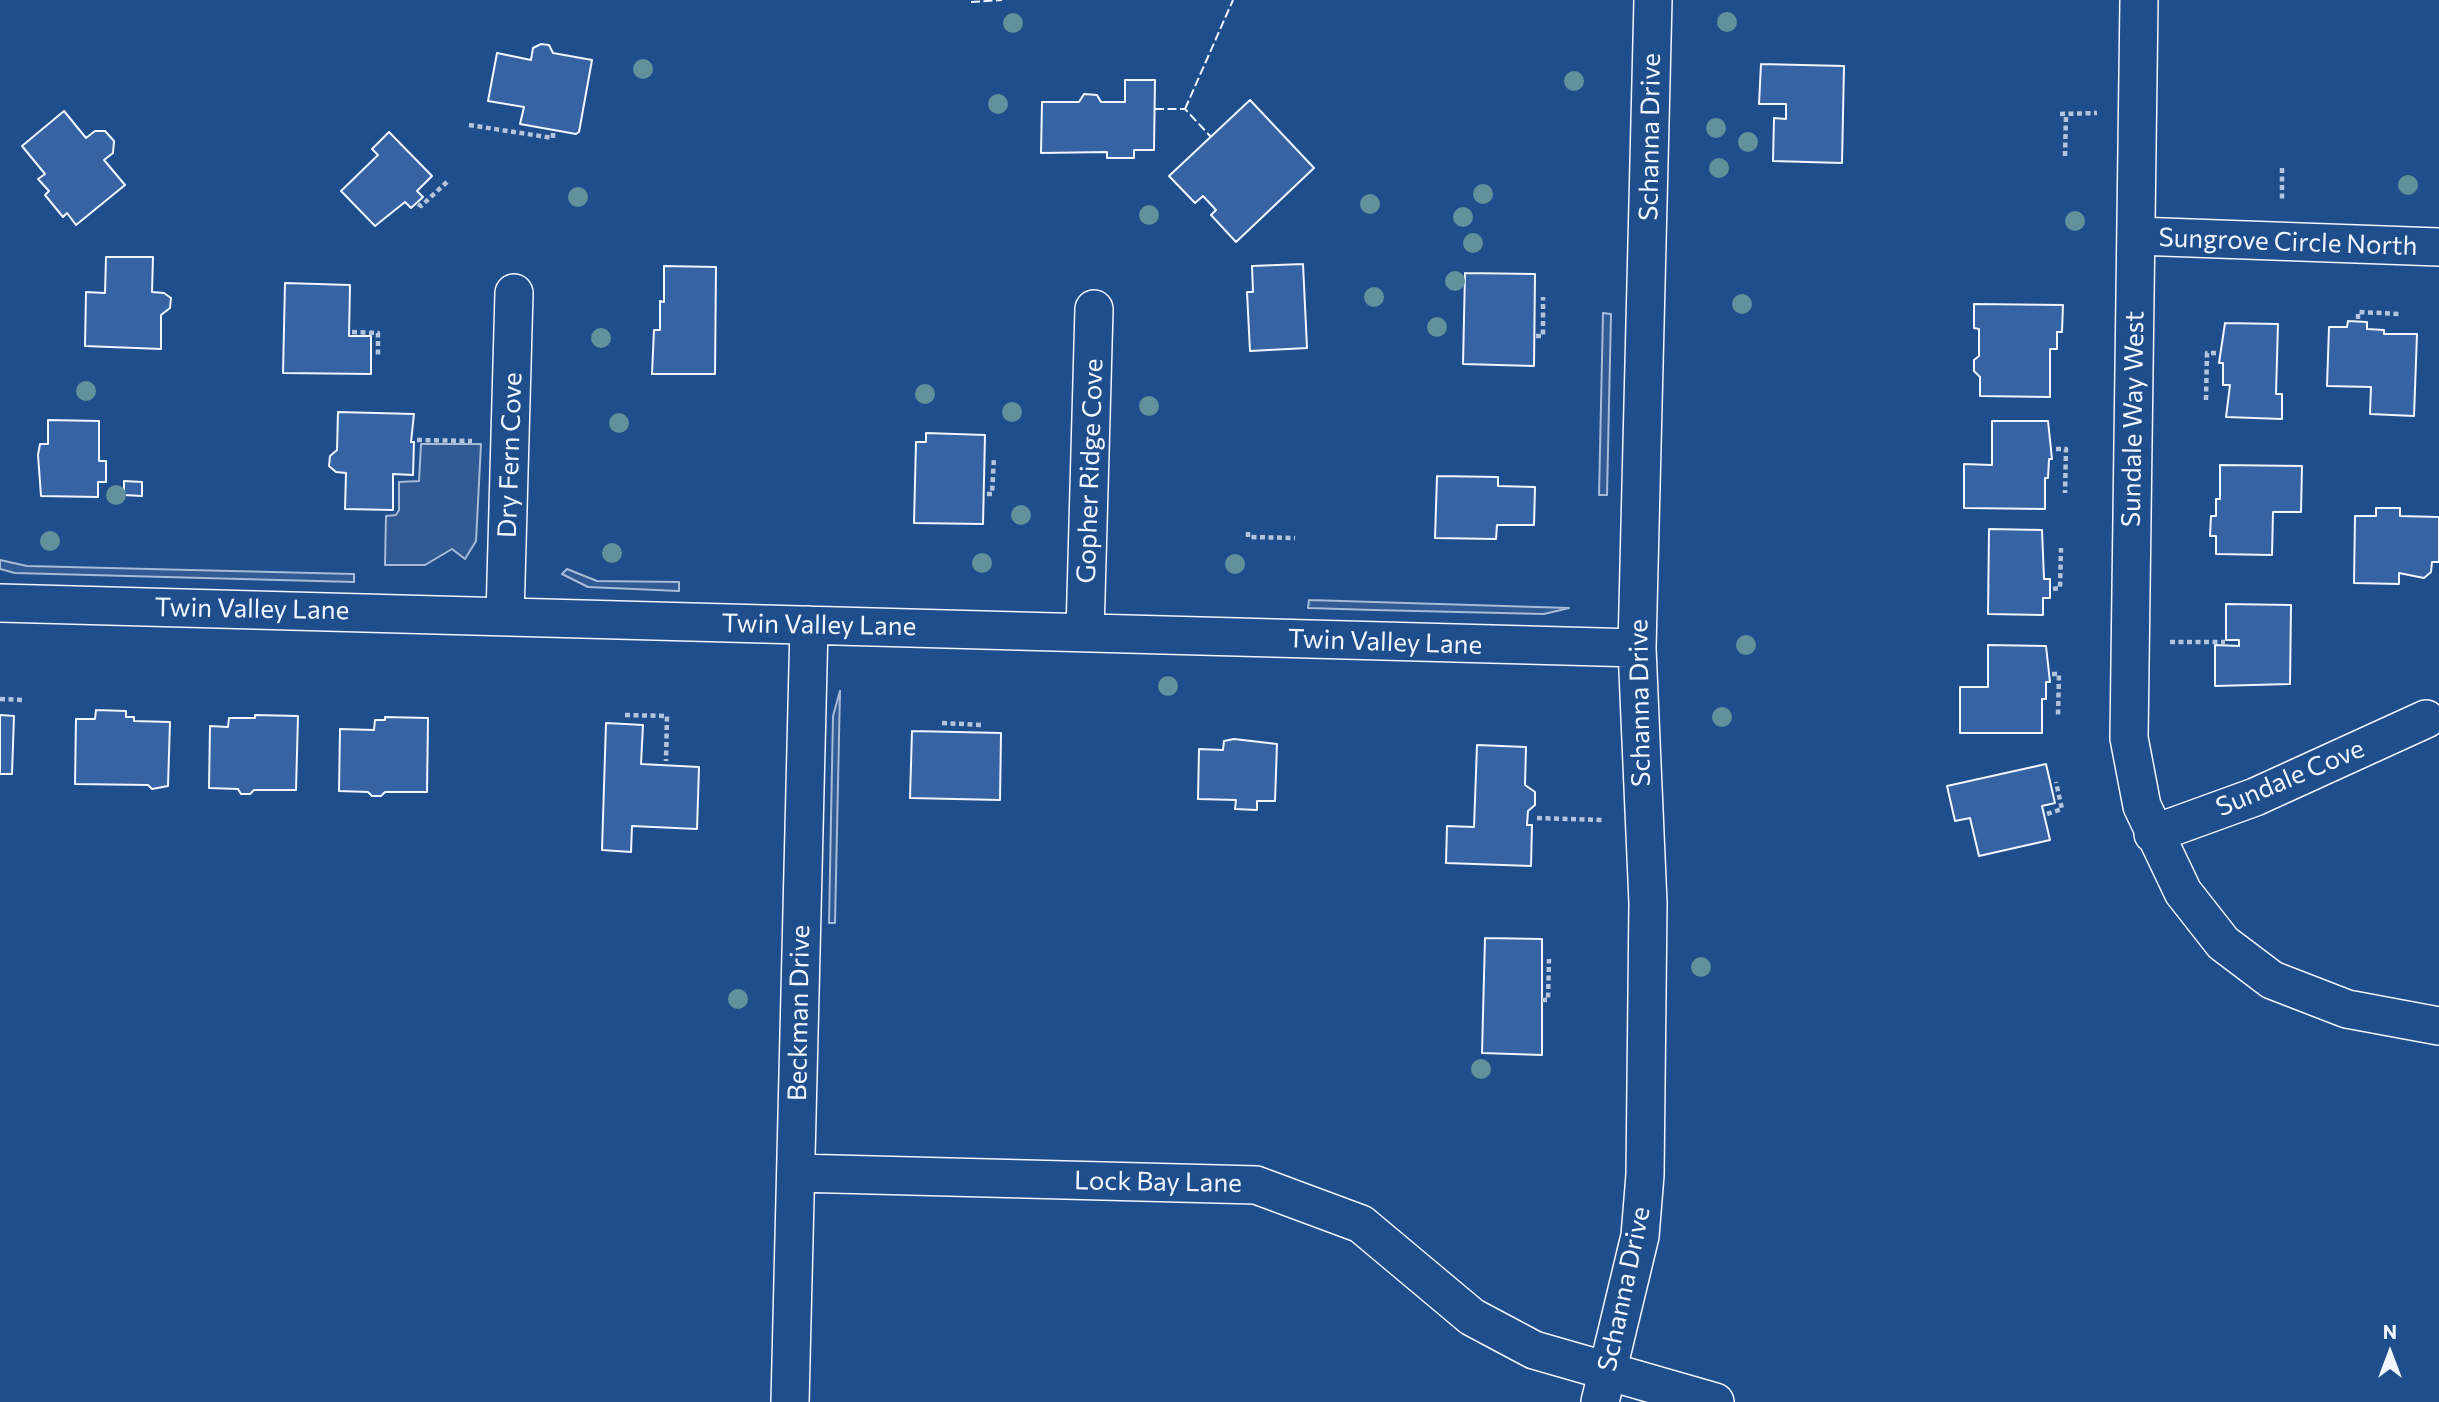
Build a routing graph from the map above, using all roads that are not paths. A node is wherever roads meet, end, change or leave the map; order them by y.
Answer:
1 (1653, 0) edge
2 (2139, 0) edge
3 (2136, 236) junction
4 (2439, 247) edge
5 (514, 293) dead end
6 (1094, 309) dead end
7 (0, 603) edge
8 (505, 616) junction
9 (809, 625) junction
10 (1085, 632) junction
11 (1637, 648) junction
12 (2426, 719) dead end
13 (2153, 834) junction
14 (2439, 1026) edge
15 (796, 1173) junction
16 (1604, 1387) edge
17 (790, 1402) edge
18 (1715, 1402) edge

1 - 11 street, Schanna Drive
2 - 3 street, Sundale Way West
3 - 4 street, Sungrove Circle North
3 - 13 street, Sundale Way West
5 - 8 street, Dry Fern Cove
6 - 10 street, Gopher Ridge Cove
7 - 8 street, Twin Valley Lane
8 - 9 street, Twin Valley Lane
9 - 10 street, Twin Valley Lane
9 - 15 street, Beckman Drive
10 - 11 street, Twin Valley Lane
11 - 16 street, Schanna Drive
12 - 13 street, Sundale Cove
13 - 14 street, Sundale Way West
15 - 16 street, Lock Bay Lane
15 - 17 street, Beckman Drive
16 - 18 street, Lock Bay Lane

